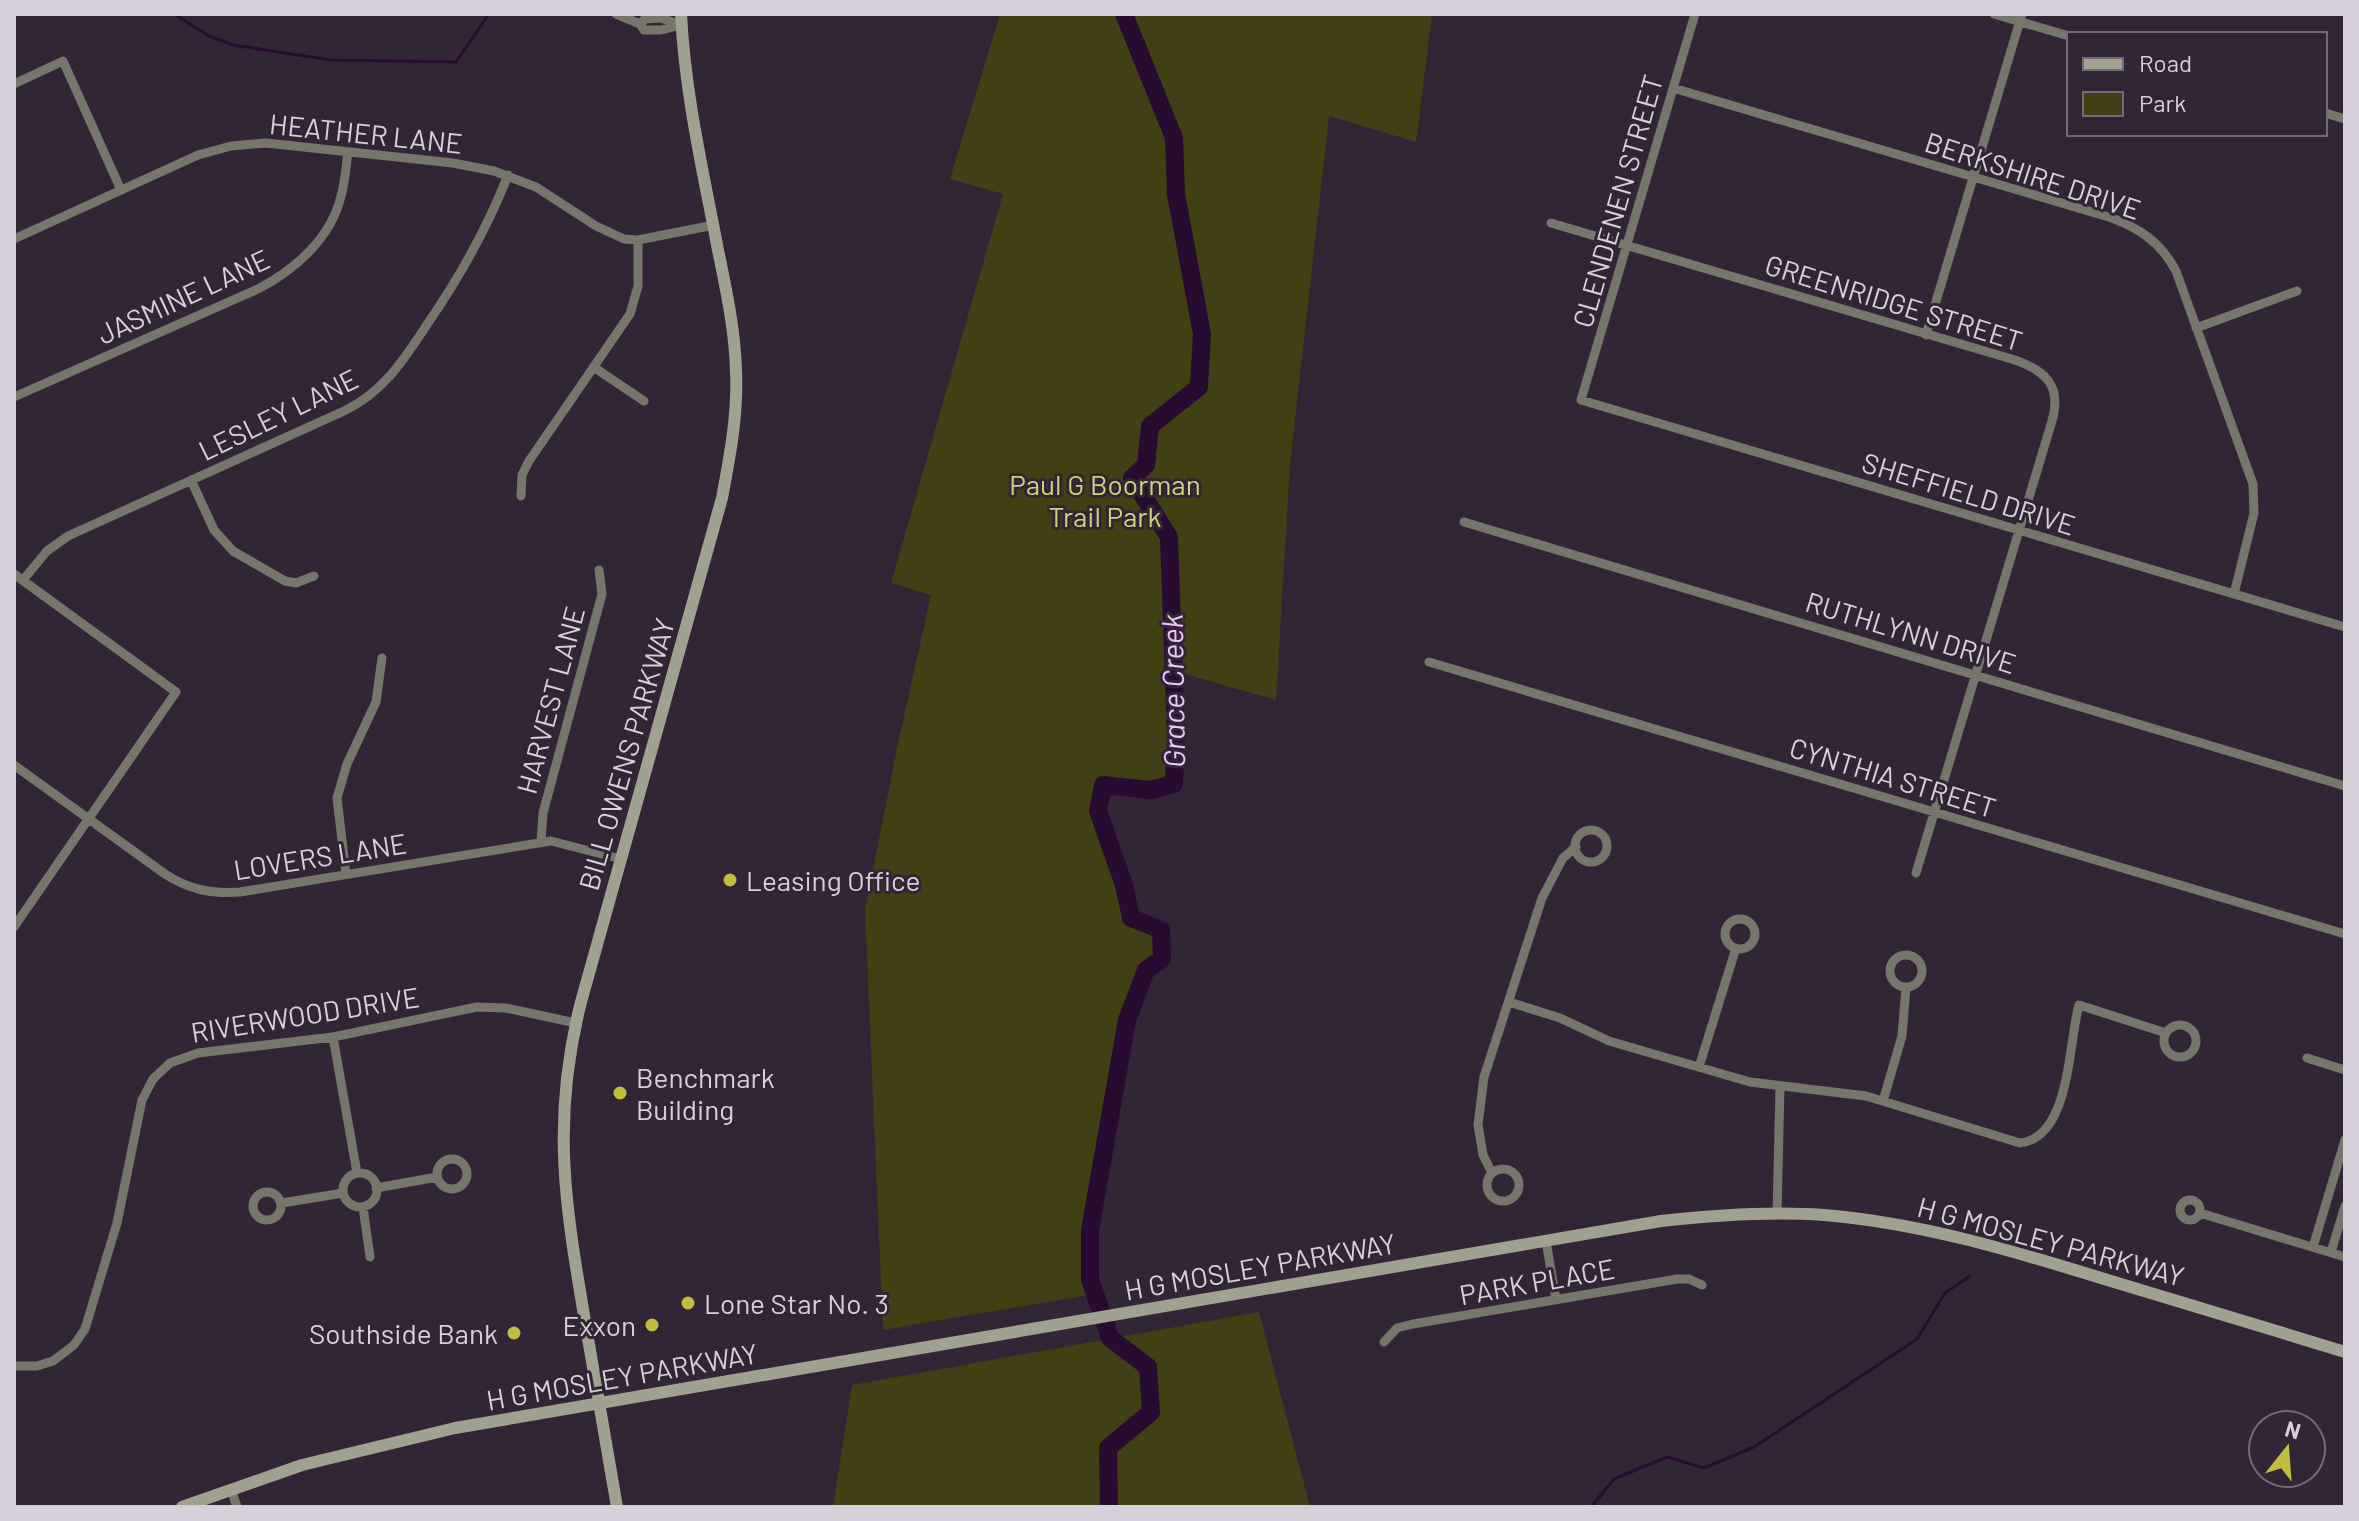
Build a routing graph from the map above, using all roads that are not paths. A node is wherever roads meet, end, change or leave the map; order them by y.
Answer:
1 (616, 14) edge
2 (1695, 14) edge
3 (1994, 14) edge
4 (2020, 18) edge
5 (681, 20) edge
6 (2067, 35) edge
7 (14, 84) edge
8 (1673, 88) junction
9 (348, 152) junction
10 (508, 175) junction
11 (1973, 177) junction
12 (121, 190) junction
13 (1551, 223) dead end
14 (714, 225) junction
15 (14, 239) edge
16 (638, 240) junction
17 (1626, 245) junction
18 (2297, 291) dead end
19 (2196, 328) junction
20 (1926, 335) junction
21 (595, 368) junction
22 (14, 397) edge
23 (1581, 400) joint
24 (644, 401) dead end
25 (191, 480) junction
26 (521, 496) dead end
27 (1464, 522) dead end
28 (2019, 531) junction
29 (599, 570) dead end
30 (14, 574) edge
31 (314, 576) dead end
32 (23, 580) junction
33 (2234, 594) junction
34 (2345, 627) edge
35 (382, 658) dead end
36 (1429, 662) dead end
37 (1977, 675) junction
38 (14, 765) edge
39 (2345, 786) edge
40 (1935, 812) junction
41 (89, 819) junction
42 (541, 842) junction
43 (1576, 847) dead end
44 (621, 859) junction
45 (1916, 873) dead end
46 (346, 874) junction
47 (14, 927) edge
48 (2345, 934) edge
49 (1736, 948) dead end
50 (1906, 987) dead end
51 (1509, 1002) junction
52 (576, 1023) junction
53 (2166, 1033) dead end
54 (333, 1037) junction
55 (2307, 1058) dead end
56 (1699, 1067) junction
57 (2345, 1070) edge
58 (1780, 1087) junction
59 (1883, 1101) junction
60 (2344, 1146) edge
61 (2341, 1167) edge
62 (357, 1173) junction
63 (1492, 1173) dead end
64 (437, 1177) dead end
65 (376, 1188) junction
66 (343, 1193) junction
67 (282, 1203) dead end
68 (2345, 1206) edge
69 (363, 1207) junction
70 (2200, 1213) dead end
71 (1777, 1214) junction
72 (1546, 1241) junction
73 (2313, 1247) junction
74 (2331, 1252) junction
75 (370, 1257) dead end
76 (2345, 1257) edge
77 (1702, 1285) dead end
78 (1556, 1300) junction
79 (1384, 1342) dead end
80 (2345, 1352) edge
81 (14, 1366) edge
82 (599, 1404) junction
83 (231, 1489) junction
84 (182, 1507) edge
85 (237, 1507) edge
86 (617, 1507) edge

1 - 5 street
2 - 8 street, CLENDENEN STREET
3 - 4 street
4 - 6 street
4 - 11 street
5 - 14 main road, BILL OWENS PARKWAY
7 - 12 street
8 - 11 street, BERKSHIRE DRIVE
8 - 17 street, CLENDENEN STREET
9 - 10 street, HEATHER LANE
9 - 12 street, HEATHER LANE
9 - 22 street, JASMINE LANE
10 - 16 street, HEATHER LANE
10 - 25 street, LESLEY LANE
11 - 19 street, BERKSHIRE DRIVE
11 - 20 street
12 - 15 street, HEATHER LANE
13 - 17 street, GREENRIDGE STREET
14 - 16 street, HEATHER LANE
14 - 44 main road, BILL OWENS PARKWAY
16 - 21 street
17 - 20 street, GREENRIDGE STREET
17 - 23 street, CLENDENEN STREET
18 - 19 street
19 - 33 street, BERKSHIRE DRIVE
20 - 28 street, GREENRIDGE STREET
21 - 24 street
21 - 26 street
23 - 28 street, SHEFFIELD DRIVE
25 - 31 street
25 - 32 street, LESLEY LANE
27 - 37 street, RUTHLYNN DRIVE
28 - 33 street, SHEFFIELD DRIVE
28 - 37 street, GREENRIDGE STREET
29 - 42 street, HARVEST LANE
30 - 32 street
32 - 41 street
33 - 34 street, SHEFFIELD DRIVE
35 - 46 street
36 - 40 street, CYNTHIA STREET
37 - 39 street, RUTHLYNN DRIVE
37 - 40 street, GREENRIDGE STREET
38 - 41 street, LOVERS LANE
40 - 45 street, GREENRIDGE STREET
40 - 48 street, CYNTHIA STREET
41 - 46 street, LOVERS LANE
41 - 47 street
42 - 44 street, LOVERS LANE
42 - 46 street, LOVERS LANE
43 - 51 street
44 - 52 main road, BILL OWENS PARKWAY
49 - 56 street
50 - 59 street
51 - 56 street
51 - 63 street
52 - 54 street, RIVERWOOD DRIVE
52 - 82 main road, BILL OWENS PARKWAY
53 - 59 street
54 - 62 street
54 - 81 street, RIVERWOOD DRIVE
55 - 57 street
56 - 58 street
58 - 59 street
58 - 71 street
60 - 61 street
61 - 73 street
62 - 65 street
62 - 66 street
64 - 65 street
65 - 69 street
66 - 67 street
66 - 69 street
68 - 74 street
69 - 75 street
70 - 73 street
71 - 72 main road, H G MOSLEY PARKWAY
71 - 80 main road, H G MOSLEY PARKWAY
72 - 78 street
72 - 82 main road, H G MOSLEY PARKWAY
73 - 74 street
74 - 76 street
77 - 78 street, PARK PLACE
78 - 79 street, PARK PLACE
82 - 83 main road, H G MOSLEY PARKWAY
82 - 86 main road, BILL OWENS PARKWAY
83 - 84 main road, H G MOSLEY PARKWAY
83 - 85 street

